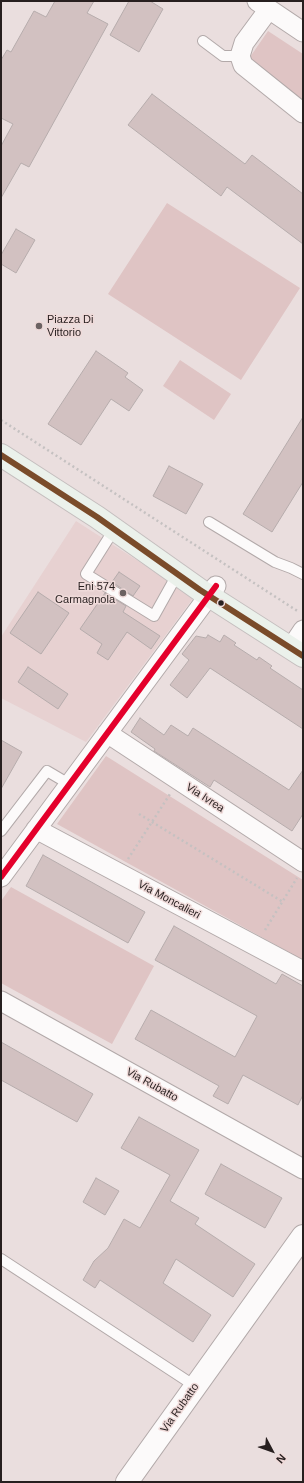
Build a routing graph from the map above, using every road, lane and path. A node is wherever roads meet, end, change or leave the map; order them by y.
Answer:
1 (263, 5) edge
2 (303, 32) edge
3 (203, 41) dead end
4 (240, 56) junction
5 (303, 113) edge
6 (1, 420) edge
7 (1, 455) edge
8 (208, 522) dead end
9 (109, 525) junction
10 (180, 570) junction
11 (303, 574) edge
12 (212, 590) junction
13 (303, 615) edge
14 (299, 643) edge
15 (107, 733) junction
16 (179, 780) junction
17 (70, 784) junction
18 (139, 814) dead end
19 (152, 822) junction
20 (36, 829) junction
21 (1, 831) edge
22 (301, 862) edge
23 (3, 869) edge
24 (119, 873) junction
25 (282, 902) junction
26 (255, 945) junction
27 (303, 971) edge
28 (1, 1001) edge
29 (303, 1169) edge
30 (303, 1236) edge
31 (1, 1259) edge
32 (195, 1386) junction
33 (127, 1482) edge

1 - 2 street
1 - 4 street
3 - 4 lane
4 - 5 street
6 - 13 path
7 - 9 main road
8 - 11 lane
9 - 10 main road
9 - 10 lane
10 - 12 main road
12 - 14 main road
12 - 15 street
15 - 16 street, Via Ivrea
15 - 17 street
16 - 19 path
16 - 22 street, Via Ivrea
17 - 20 street
17 - 21 lane
18 - 19 path
19 - 24 path
19 - 25 path
20 - 23 street
20 - 24 street, Via Moncalieri
22 - 25 path
24 - 26 street, Via Moncalieri
25 - 26 path
26 - 27 street, Via Moncalieri
28 - 29 street, Via Rubatto
30 - 32 street, Via Rubatto
31 - 32 lane
32 - 33 street, Via Rubatto

